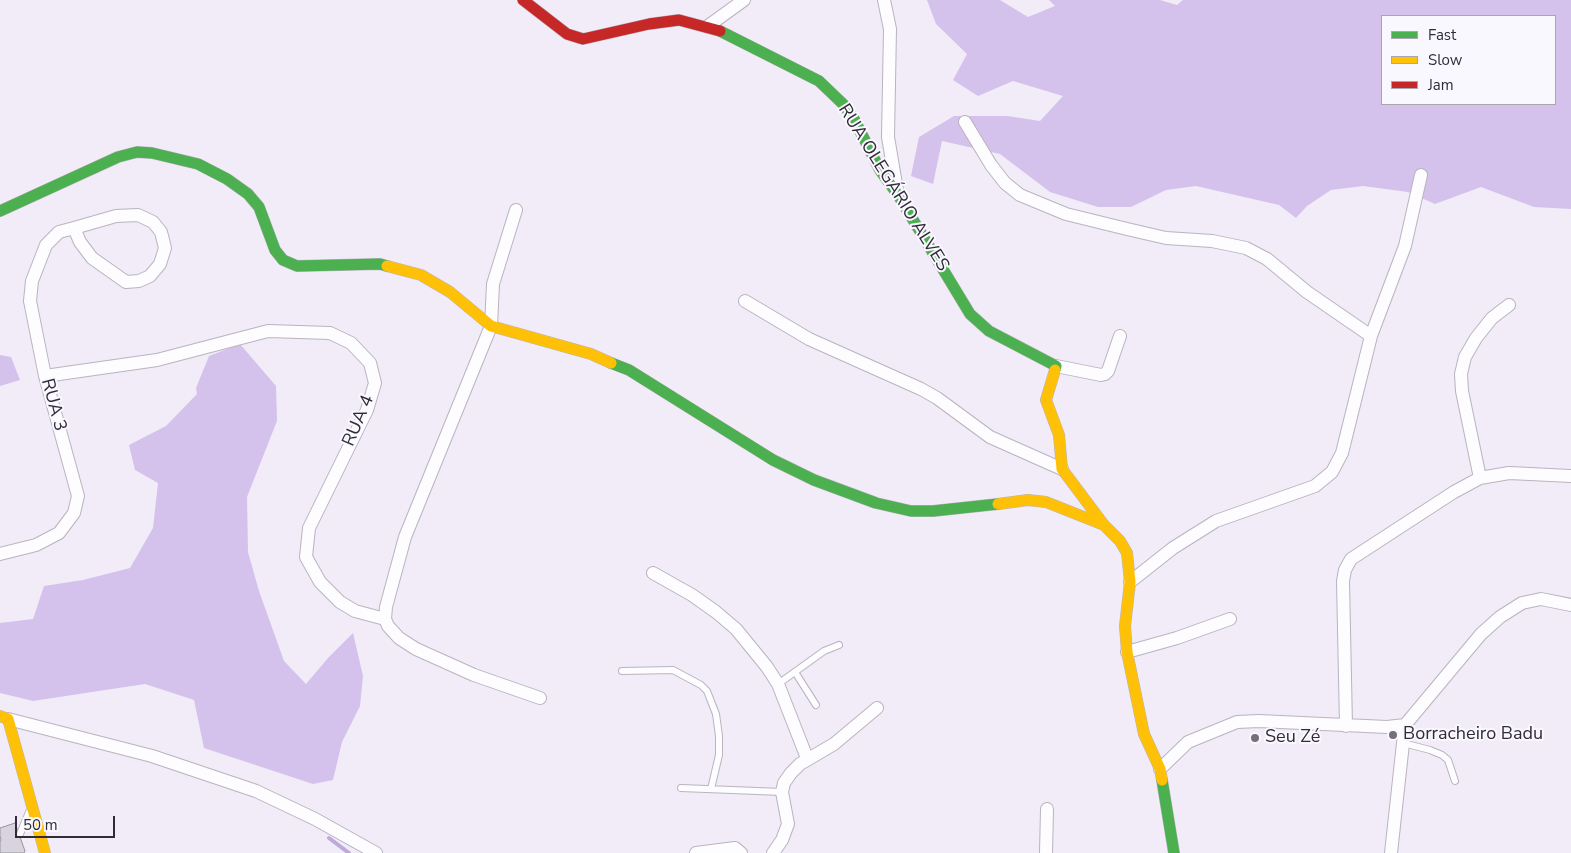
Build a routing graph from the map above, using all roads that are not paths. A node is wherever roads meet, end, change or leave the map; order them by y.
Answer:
1 (523, 0) edge
2 (744, 0) edge
3 (884, 0) edge
4 (708, 26) junction
5 (965, 122) dead end
6 (1421, 175) dead end
7 (898, 195) junction
8 (516, 210) dead end
9 (0, 211) edge
10 (74, 228) junction
11 (745, 301) dead end
12 (1509, 305) dead end
13 (491, 326) junction
14 (1120, 336) dead end
15 (1371, 336) junction
16 (1056, 366) junction
17 (45, 376) junction
18 (1062, 469) junction
19 (1571, 476) edge
20 (1480, 478) junction
21 (1104, 526) junction
22 (0, 554) edge
23 (653, 573) dead end
24 (1130, 582) junction
25 (1571, 604) edge
26 (1230, 619) dead end
27 (385, 620) junction
28 (839, 645) dead end
29 (1127, 652) junction
30 (622, 671) dead end
31 (795, 672) junction
32 (778, 684) junction
33 (540, 698) dead end
34 (816, 705) dead end
35 (877, 708) dead end
36 (4, 718) edge
37 (1405, 725) junction
38 (1346, 726) junction
39 (1404, 743) junction
40 (807, 758) junction
41 (1160, 768) junction
42 (1455, 781) dead end
43 (681, 788) dead end
44 (711, 789) junction
45 (782, 792) junction
46 (32, 804) junction
47 (1047, 809) dead end
48 (20, 834) edge
49 (45, 853) edge
50 (376, 853) edge
51 (696, 853) edge
52 (741, 853) edge
53 (773, 853) edge
54 (1046, 853) edge
55 (1174, 853) edge
56 (1391, 853) edge

1 - 4 street, RUA OLEGÁRIO ALVES
2 - 4 street
3 - 7 street
4 - 7 street, RUA OLEGÁRIO ALVES
5 - 15 street
6 - 15 street
7 - 16 street, RUA OLEGÁRIO ALVES
8 - 13 street
9 - 13 street
10 - 10 street, RUA 3
10 - 17 street, RUA 3
11 - 18 street
12 - 20 street
13 - 21 street
13 - 27 street
14 - 16 street
15 - 24 street
16 - 18 street
17 - 22 street, RUA 3
17 - 27 street, RUA 4
18 - 21 street
19 - 20 street
20 - 38 street
21 - 24 street
23 - 32 street
24 - 29 street
25 - 37 street
26 - 29 street
27 - 33 street
28 - 31 lane
29 - 41 street
30 - 44 lane
31 - 32 lane
31 - 34 lane
32 - 40 street
35 - 40 street
36 - 46 street
36 - 50 street
37 - 38 street
37 - 39 street
38 - 41 street
39 - 42 lane
39 - 56 street
40 - 45 street
41 - 55 street
43 - 44 lane
44 - 45 lane
45 - 53 street
46 - 48 lane
46 - 49 street
47 - 54 street
51 - 52 street

